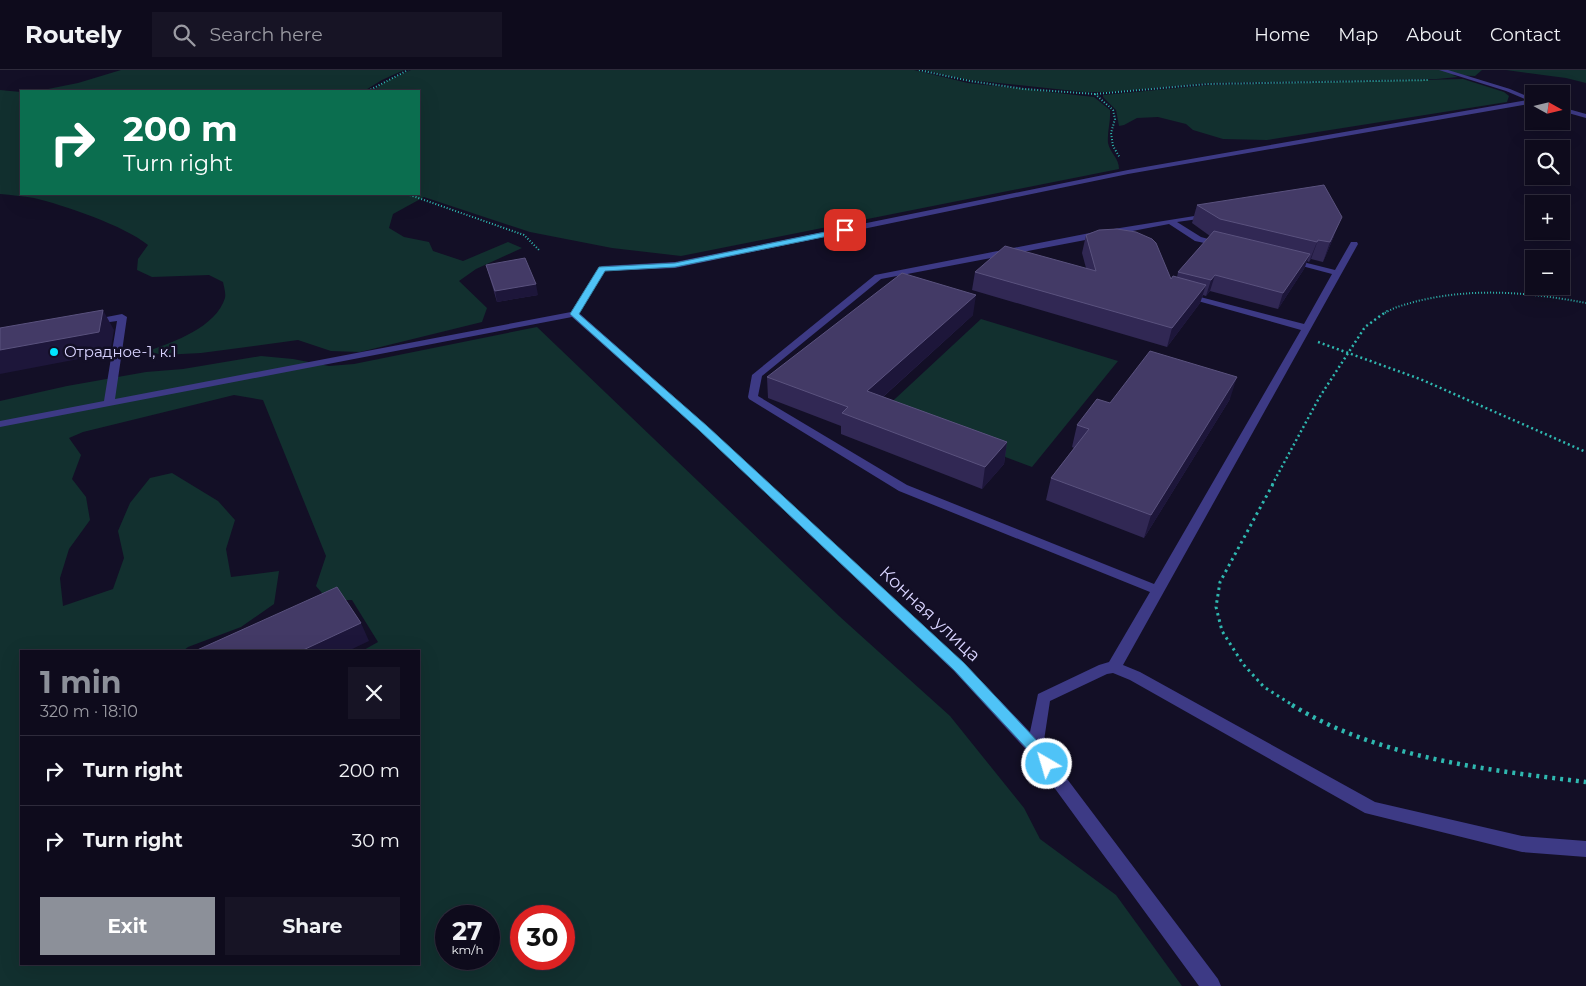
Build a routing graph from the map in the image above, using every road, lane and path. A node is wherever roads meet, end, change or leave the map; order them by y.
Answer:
1 (408, 70) edge
2 (919, 70) edge
3 (1442, 70) edge
4 (1429, 80) dead end
5 (370, 90) edge
6 (1095, 94) junction
7 (1570, 112) edge
8 (1586, 116) edge
9 (1128, 172) junction
10 (410, 195) edge
11 (1218, 214) edge
12 (1170, 221) junction
13 (1354, 244) dead end
14 (1226, 246) edge
15 (540, 251) dead end
16 (1281, 260) edge
17 (1337, 273) junction
18 (1172, 292) edge
19 (1586, 303) edge
20 (574, 314) junction
21 (85, 324) edge
22 (1303, 333) junction
23 (1349, 352) junction
24 (109, 402) junction
25 (0, 424) edge
26 (1586, 452) edge
27 (1157, 590) junction
28 (1114, 667) junction
29 (1035, 748) junction
30 (1586, 782) edge
31 (1586, 849) edge
32 (1211, 986) edge

1 - 5 path
2 - 6 path
3 - 9 street
4 - 6 path
6 - 9 path
7 - 8 street
9 - 20 street
10 - 15 path
11 - 12 street
12 - 14 street
12 - 27 street
13 - 17 street
16 - 17 street
17 - 22 street
18 - 22 street
19 - 23 path
20 - 24 street
20 - 29 street, Конная улица
21 - 24 street
22 - 23 path
22 - 27 street
23 - 26 path
23 - 30 path
24 - 25 street
27 - 28 street
28 - 29 street
28 - 31 street
29 - 32 street, Конная улица

